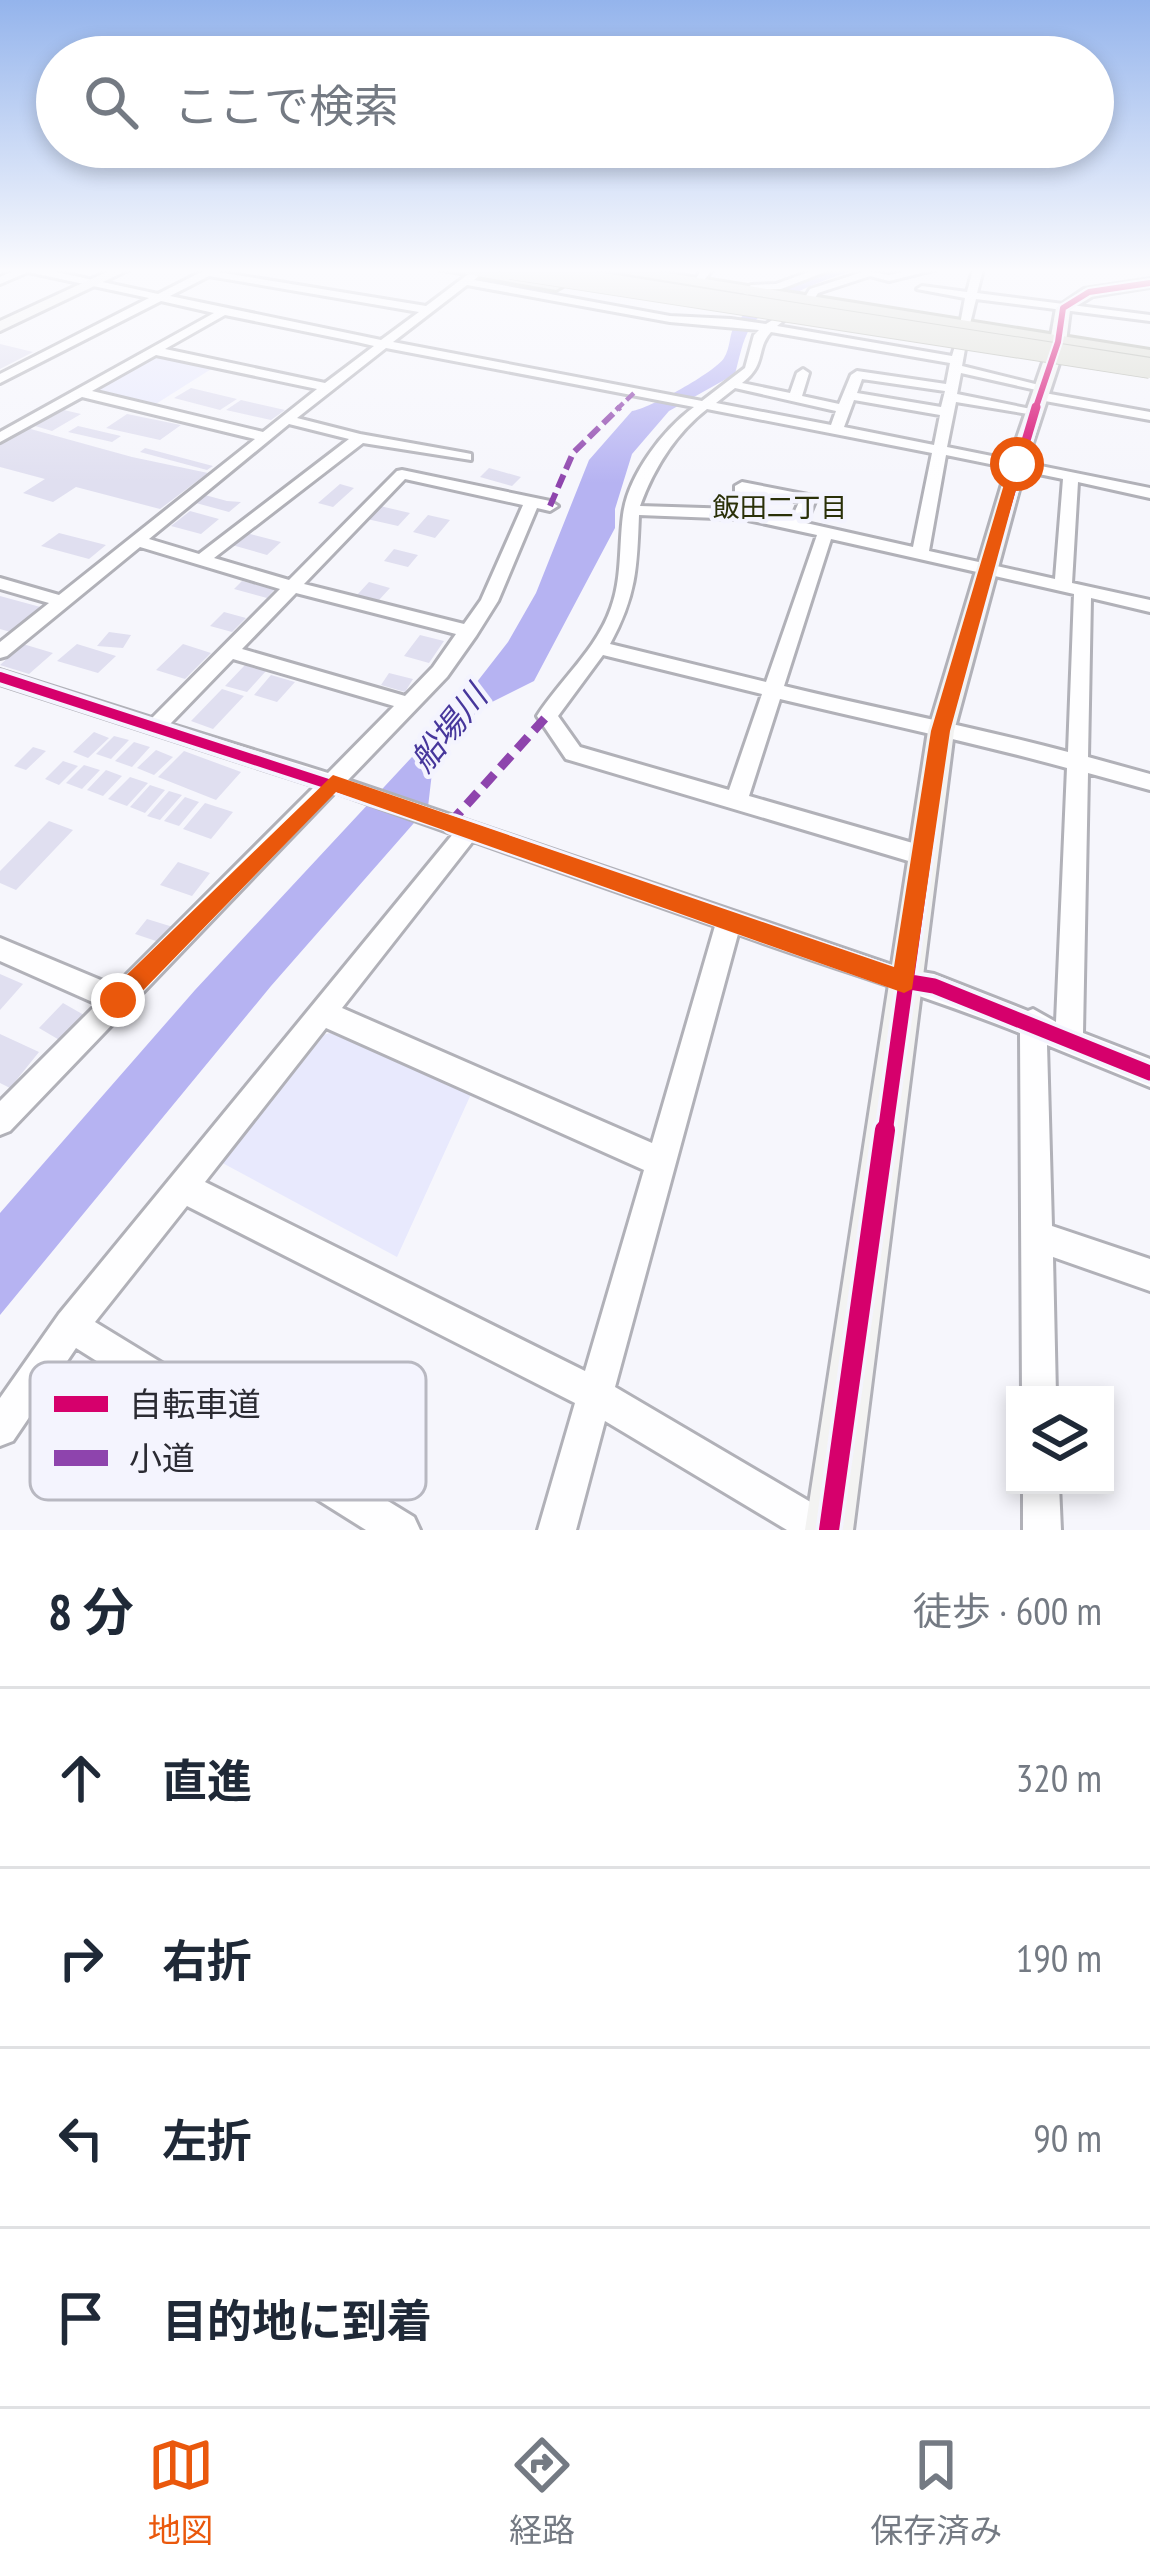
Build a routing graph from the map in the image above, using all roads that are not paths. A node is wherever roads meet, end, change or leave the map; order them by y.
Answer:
1 (75, 340) edge
2 (174, 340) edge
3 (355, 340) edge
4 (388, 340) edge
5 (765, 340) edge
6 (895, 340) edge
7 (929, 340) edge
8 (960, 340) edge
9 (985, 340) edge
10 (1012, 340) edge
11 (1057, 340) edge
12 (380, 346) junction
13 (958, 350) junction
14 (156, 351) junction
15 (1054, 351) junction
16 (1149, 363) edge
17 (803, 373) dead end
18 (0, 379) edge
19 (736, 385) junction
20 (326, 387) junction
21 (82, 393) junction
22 (1038, 398) junction
23 (795, 399) junction
24 (949, 399) junction
25 (845, 402) junction
26 (705, 403) junction
27 (1150, 416) edge
28 (0, 419) edge
29 (288, 420) junction
30 (23, 425) junction
31 (837, 427) junction
32 (265, 436) junction
33 (0, 438) edge
34 (360, 438) junction
35 (939, 452) junction
36 (466, 458) dead end
37 (1017, 464) junction
38 (1071, 476) junction
39 (1150, 493) edge
40 (632, 510) junction
41 (743, 514) junction
42 (797, 525) junction
43 (825, 533) junction
44 (138, 541) junction
45 (920, 555) junction
46 (202, 559) junction
47 (990, 571) junction
48 (0, 584) edge
49 (290, 586) junction
50 (1073, 589) junction
51 (63, 602) junction
52 (1150, 606) edge
53 (470, 632) junction
54 (599, 648) junction
55 (228, 651) junction
56 (0, 652) edge
57 (0, 677) edge
58 (775, 691) junction
59 (410, 704) junction
60 (156, 725) junction
61 (941, 731) junction
62 (1075, 762) junction
63 (1150, 782) edge
64 (333, 783) junction
65 (736, 802) junction
66 (459, 827) junction
67 (922, 855) junction
68 (729, 921) junction
69 (0, 949) edge
70 (904, 981) junction
71 (118, 1000) junction
72 (322, 1012) junction
73 (1033, 1022) junction
74 (1070, 1038) junction
75 (1150, 1073) edge
76 (0, 1121) edge
77 (661, 1162) junction
78 (182, 1186) junction
79 (1036, 1236) junction
80 (1150, 1275) edge
81 (71, 1326) junction
82 (46, 1362) edge
83 (129, 1362) edge
84 (30, 1385) edge
85 (1039, 1386) edge
86 (595, 1395) junction
87 (0, 1428) edge
88 (1041, 1494) edge
89 (352, 1500) edge
90 (401, 1530) edge
91 (557, 1530) edge
92 (826, 1530) edge
93 (1042, 1530) edge

1 - 18 street
2 - 14 street
3 - 12 street
4 - 12 street
5 - 19 street
6 - 13 highway
7 - 13 highway
8 - 13 street
9 - 16 highway, bridge
10 - 16 highway, bridge
11 - 15 street
12 - 20 street
12 - 26 street
13 - 15 highway
13 - 22 street
13 - 24 street
14 - 20 street
14 - 21 street
15 - 16 highway
15 - 22 street
17 - 23 street
19 - 23 street
19 - 26 street
20 - 29 street
21 - 30 street
21 - 32 street
22 - 24 street
22 - 27 street
22 - 37 street
23 - 25 street
24 - 25 street
24 - 25 street
24 - 35 street
25 - 31 street
26 - 31 street
26 - 40 street
28 - 30 street
29 - 32 street
29 - 34 street
30 - 33 street
31 - 35 street
32 - 44 street
34 - 36 street
34 - 46 street
35 - 37 street
35 - 45 street
37 - 38 street
37 - 47 street
38 - 39 street
38 - 50 street
40 - 41 street
40 - 54 street
41 - 42 street
41 - 42 street
42 - 43 street
43 - 45 street
43 - 58 street
44 - 46 street
44 - 51 street
45 - 47 street
46 - 49 street
47 - 50 street
47 - 61 street
48 - 51 street
49 - 53 street
49 - 53 street
49 - 55 street
50 - 52 street
50 - 62 street
51 - 56 street
53 - 59 street
54 - 58 street
54 - 65 street
55 - 59 street
55 - 60 street
57 - 60 street
58 - 61 street
58 - 65 street
59 - 64 street
60 - 64 street
61 - 62 street
61 - 67 street
62 - 63 street
62 - 74 street
64 - 66 street
64 - 71 street
65 - 67 street
66 - 68 street
66 - 72 street
67 - 70 street
68 - 70 street
68 - 77 street
69 - 71 street
70 - 73 street
70 - 92 street
71 - 76 street
72 - 77 street
72 - 78 street
73 - 74 street
73 - 79 street
74 - 75 street
77 - 86 street
78 - 81 street
78 - 86 street
79 - 80 street
79 - 85 street
81 - 82 street
81 - 83 street
84 - 87 street
86 - 91 street
86 - 92 street
88 - 93 street
89 - 90 street

